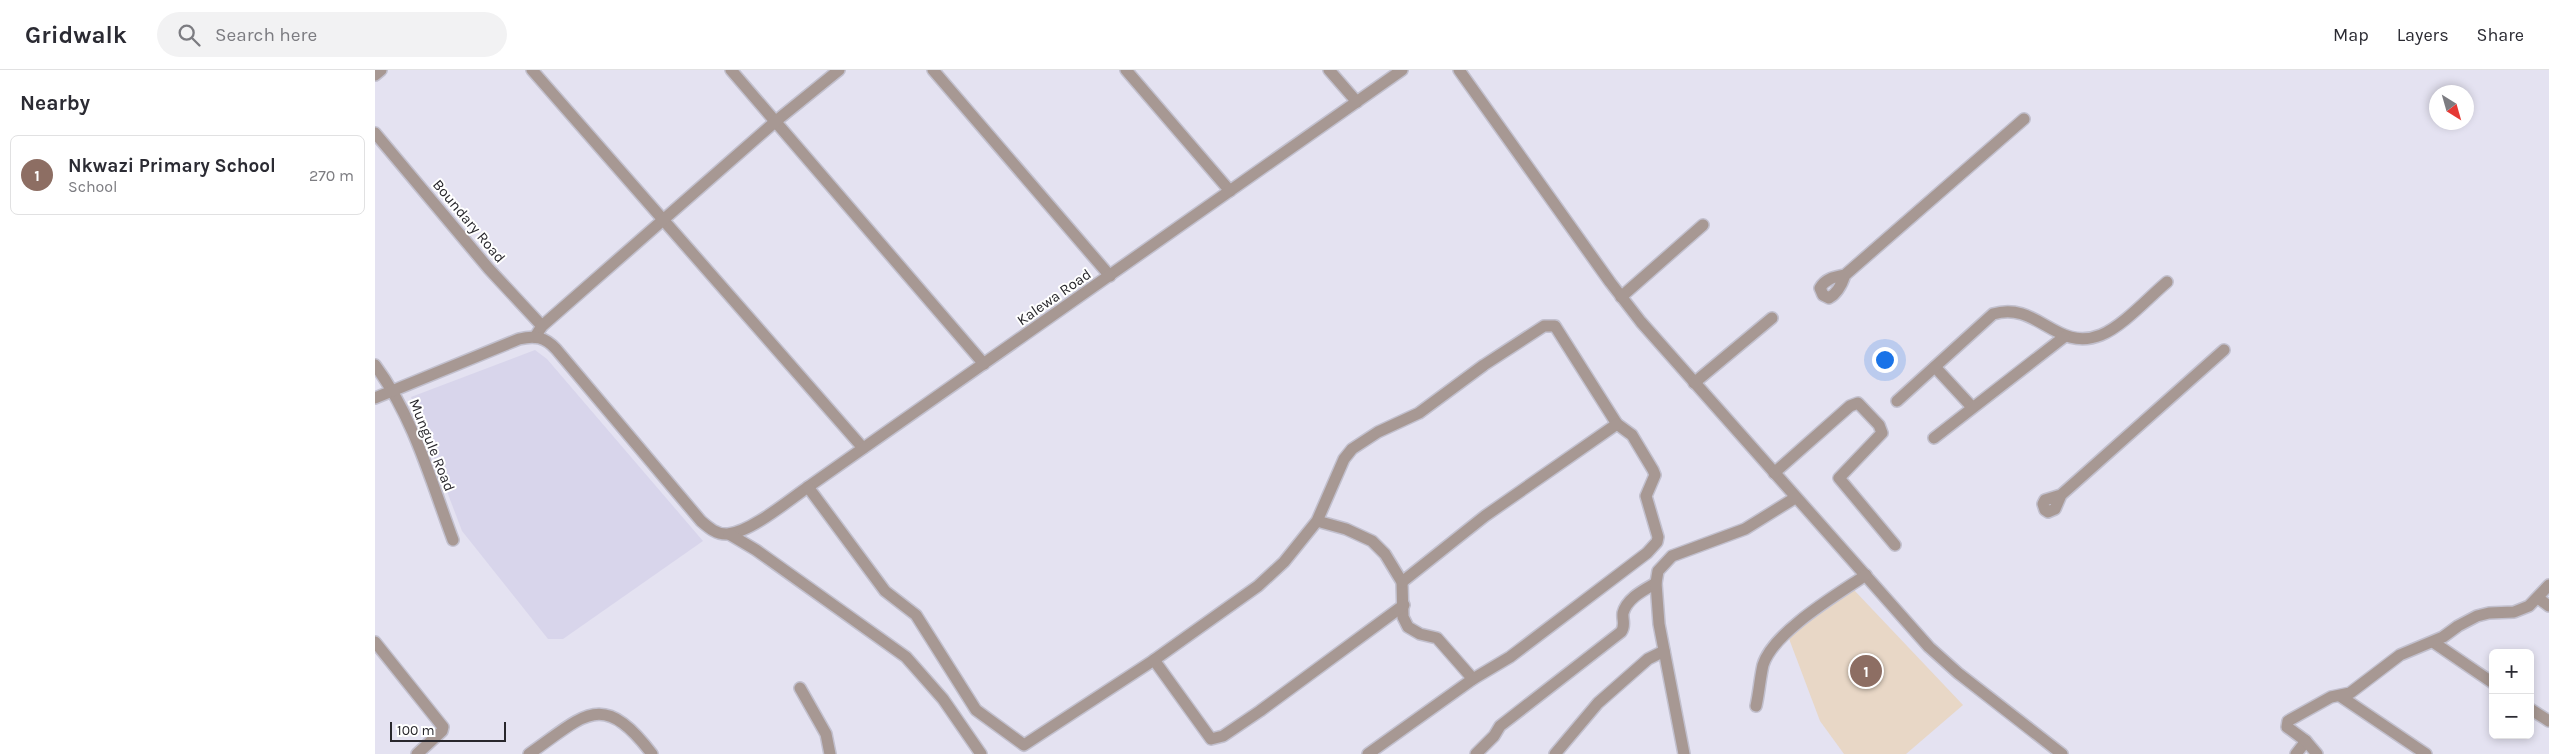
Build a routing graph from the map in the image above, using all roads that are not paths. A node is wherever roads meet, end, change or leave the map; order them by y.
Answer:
1 (381, 70) edge
2 (532, 70) edge
3 (731, 70) edge
4 (839, 70) edge
5 (933, 70) edge
6 (1127, 70) edge
7 (1329, 70) edge
8 (1402, 70) edge
9 (1459, 70) edge
10 (375, 75) edge
11 (1357, 102) junction
12 (2024, 120) dead end
13 (776, 121) junction
14 (375, 133) edge
15 (1230, 191) junction
16 (664, 221) junction
17 (1703, 225) dead end
18 (1845, 275) dead end
19 (1110, 276) junction
20 (2167, 282) dead end
21 (1621, 297) junction
22 (1772, 318) dead end
23 (542, 326) junction
24 (535, 336) junction
25 (2064, 337) junction
26 (2224, 350) dead end
27 (984, 364) junction
28 (375, 365) edge
29 (1935, 367) junction
30 (1694, 383) junction
31 (394, 391) junction
32 (375, 398) edge
33 (1897, 401) dead end
34 (1972, 407) junction
35 (1617, 424) junction
36 (1934, 438) dead end
37 (863, 448) junction
38 (1774, 473) junction
39 (808, 487) junction
40 (2061, 495) dead end
41 (1795, 498) junction
42 (1317, 520) junction
43 (723, 533) junction
44 (453, 540) dead end
45 (1895, 545) dead end
46 (1866, 575) junction
47 (1402, 582) junction
48 (1656, 583) junction
49 (2549, 585) edge
50 (2538, 598) junction
51 (1404, 605) junction
52 (2549, 606) edge
53 (375, 642) edge
54 (2433, 642) junction
55 (1663, 650) junction
56 (1154, 660) junction
57 (1473, 679) junction
58 (2489, 680) edge
59 (799, 688) dead end
60 (2340, 696) junction
61 (1756, 706) dead end
62 (2534, 712) edge
63 (2549, 721) edge
64 (2306, 741) junction
65 (543, 750) edge
66 (1020, 750) edge
67 (417, 754) edge
68 (529, 754) edge
69 (652, 754) edge
70 (830, 754) edge
71 (981, 754) edge
72 (1368, 754) edge
73 (1476, 754) edge
74 (1555, 754) edge
75 (1684, 754) edge
76 (2062, 754) edge
77 (2296, 754) edge
78 (2317, 754) edge
79 (2426, 754) edge

1 - 10 street
2 - 16 street
3 - 13 street
4 - 13 street
5 - 19 street
6 - 15 street
7 - 11 street
8 - 11 street, Kalewa Road
9 - 21 street
11 - 15 street, Kalewa Road
12 - 18 street
13 - 16 street
13 - 27 street
14 - 23 street, Boundary Road
15 - 19 street, Kalewa Road
16 - 23 street
16 - 37 street
17 - 21 street
19 - 27 street, Kalewa Road
20 - 25 street
21 - 30 street
22 - 30 street
23 - 24 street
24 - 31 street
24 - 43 street
25 - 29 street
25 - 34 street
26 - 40 street
27 - 37 street, Kalewa Road
28 - 31 street, Mungule Road
29 - 33 street
29 - 34 street
30 - 38 street
31 - 32 street
31 - 44 street, Mungule Road
34 - 36 street
35 - 42 street
35 - 47 street
35 - 57 street
37 - 39 street, Kalewa Road
38 - 41 street
38 - 45 street
39 - 43 street, Kalewa Road
39 - 66 street
41 - 46 street
41 - 48 street
42 - 47 street
42 - 56 street
43 - 71 street
46 - 61 street
46 - 76 street
47 - 51 street
48 - 55 street
48 - 73 street
49 - 50 street
50 - 52 street
50 - 54 street
51 - 56 street
51 - 57 street
53 - 67 street
54 - 58 street
54 - 60 street
55 - 74 street
55 - 75 street
56 - 66 street
57 - 72 street
59 - 70 street
60 - 64 street
60 - 79 street
62 - 63 street
64 - 77 street
64 - 78 street
65 - 68 street
65 - 69 street

